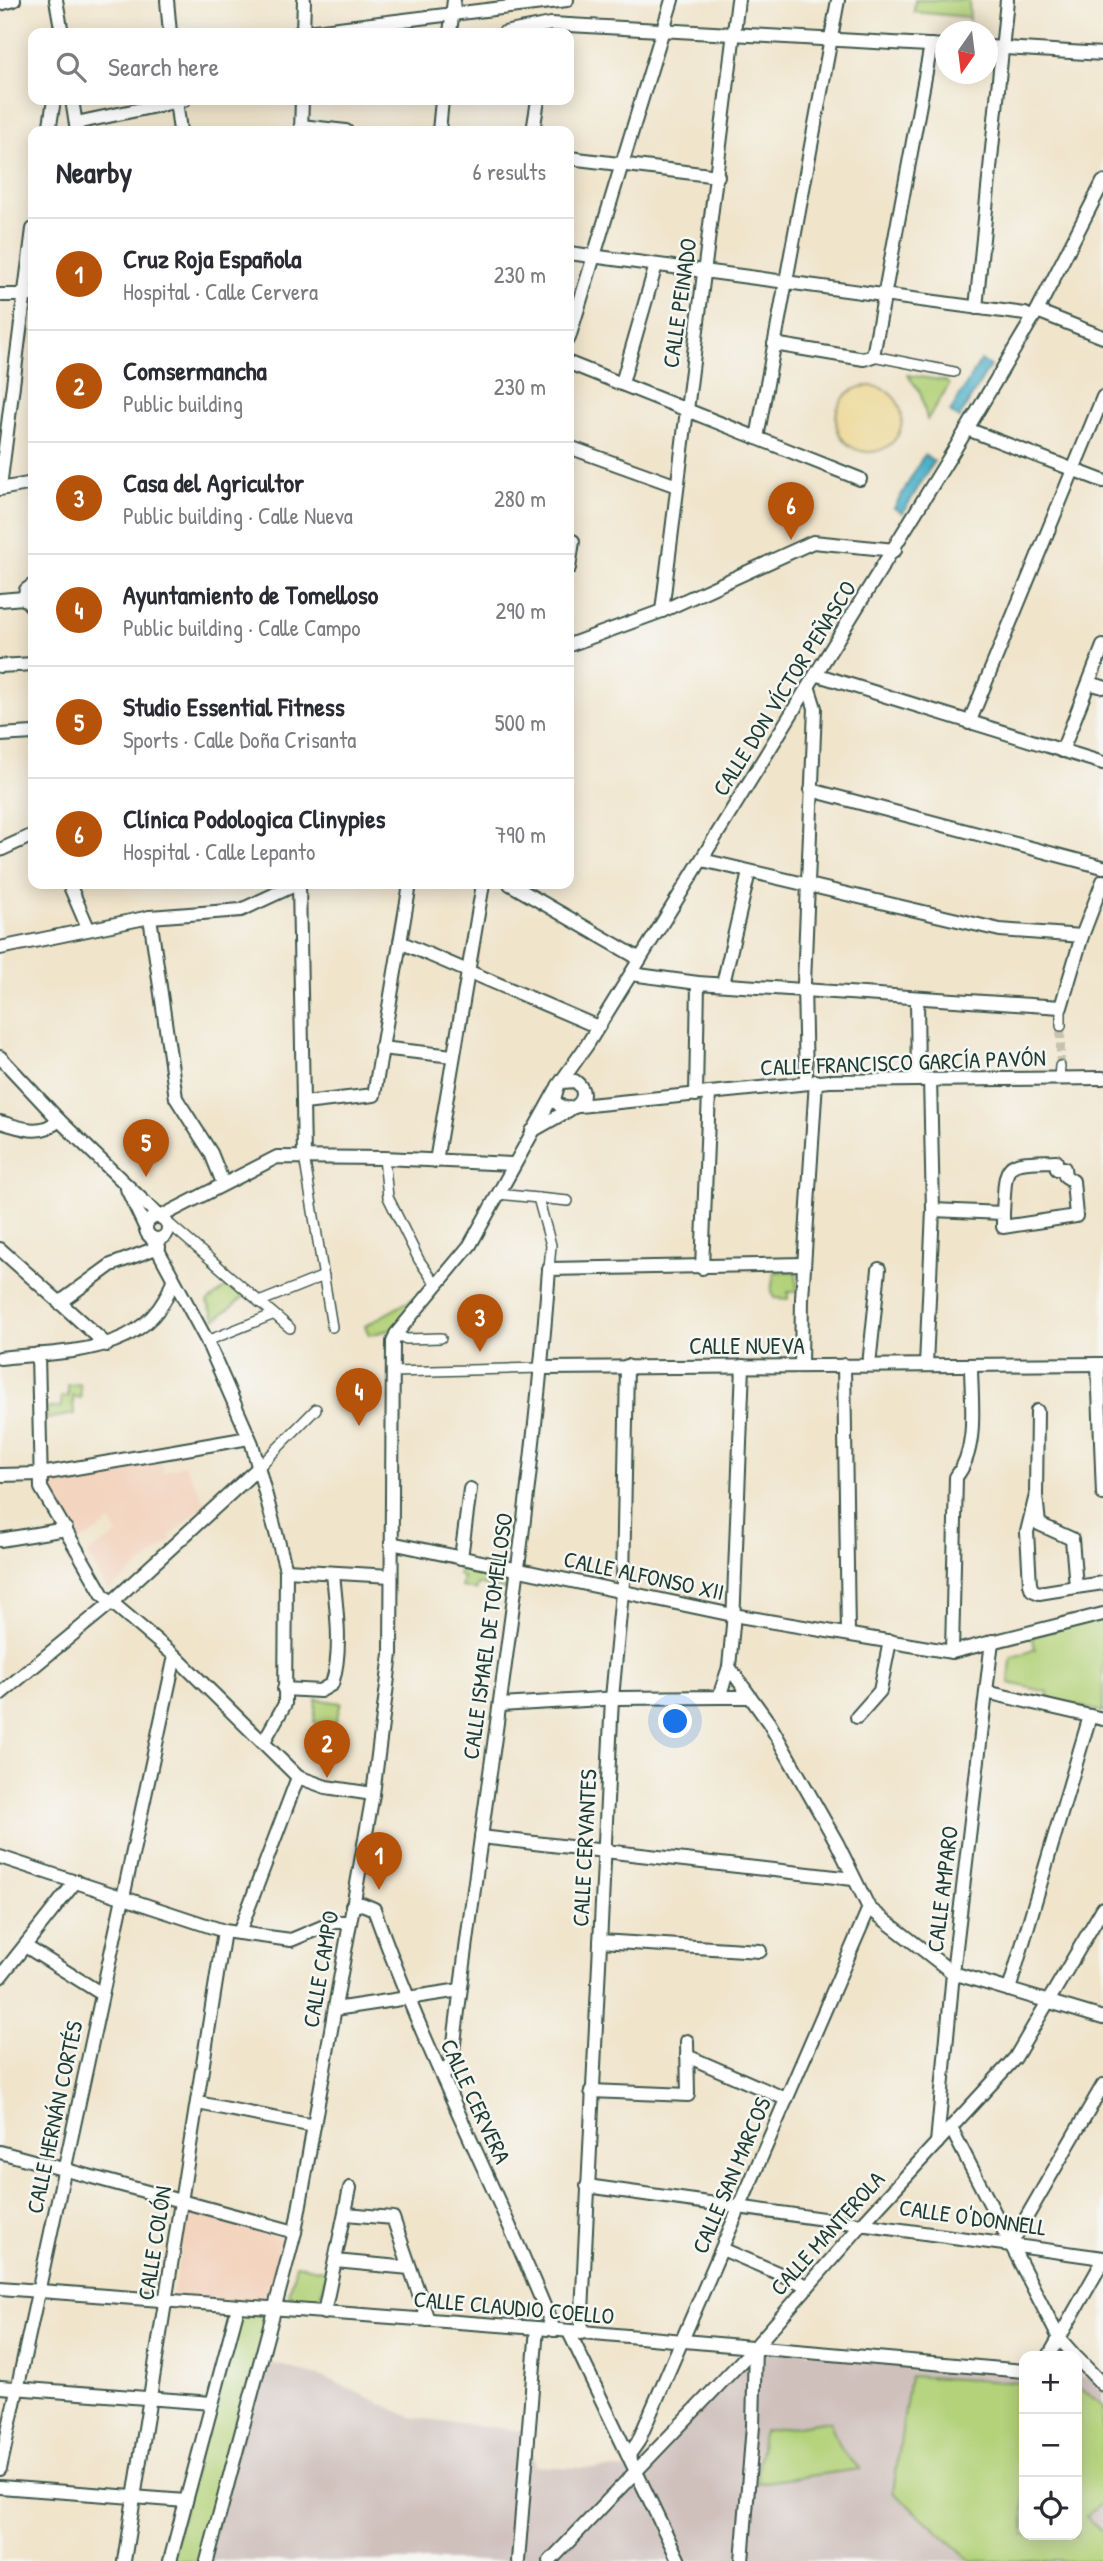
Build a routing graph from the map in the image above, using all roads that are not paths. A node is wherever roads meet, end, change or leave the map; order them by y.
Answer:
1 (14, 0) edge
2 (56, 0) edge
3 (167, 0) edge
4 (304, 0) edge
5 (454, 0) edge
6 (560, 0) edge
7 (672, 0) edge
8 (738, 0) edge
9 (838, 0) edge
10 (1007, 0) edge
11 (0, 4) edge
12 (452, 15) junction
13 (61, 28) edge
14 (170, 28) edge
15 (302, 28) edge
16 (344, 28) edge
17 (451, 28) edge
18 (550, 28) edge
19 (574, 29) edge
20 (663, 30) junction
21 (735, 33) junction
22 (998, 33) edge
23 (830, 40) junction
24 (931, 45) junction
25 (935, 45) edge
26 (998, 47) edge
27 (1103, 54) edge
28 (991, 84) edge
29 (53, 105) edge
30 (73, 105) edge
31 (160, 105) edge
32 (179, 105) edge
33 (302, 105) edge
34 (442, 105) edge
35 (537, 105) edge
36 (50, 126) edge
37 (77, 126) edge
38 (81, 126) edge
39 (180, 126) edge
40 (301, 126) edge
41 (439, 126) edge
42 (534, 126) edge
43 (574, 159) edge
44 (622, 165) junction
45 (718, 176) junction
46 (1103, 182) edge
47 (574, 254) edge
48 (593, 257) junction
49 (656, 265) junction
50 (704, 272) junction
51 (785, 282) junction
52 (574, 292) edge
53 (582, 292) junction
54 (0, 295) edge
55 (28, 295) edge
56 (884, 296) junction
57 (976, 307) junction
58 (1035, 315) junction
59 (574, 320) edge
60 (1103, 337) edge
61 (774, 344) junction
62 (873, 356) junction
63 (574, 364) edge
64 (954, 372) dead end
65 (622, 383) junction
66 (1103, 397) edge
67 (686, 411) junction
68 (967, 429) junction
69 (757, 438) junction
70 (574, 449) edge
71 (1073, 470) junction
72 (860, 479) dead end
73 (1103, 481) edge
74 (28, 484) edge
75 (677, 486) junction
76 (0, 488) edge
77 (895, 550) junction
78 (28, 589) edge
79 (24, 598) junction
80 (0, 600) edge
81 (28, 602) edge
82 (662, 611) junction
83 (574, 643) edge
84 (1103, 646) edge
85 (28, 664) edge
86 (0, 666) edge
87 (818, 675) junction
88 (1088, 683) junction
89 (1103, 687) edge
90 (809, 689) junction
91 (969, 723) junction
92 (28, 733) edge
93 (0, 735) edge
94 (1062, 751) junction
95 (1103, 763) edge
96 (811, 790) junction
97 (28, 837) edge
98 (0, 850) edge
99 (702, 860) junction
100 (1103, 867) edge
101 (749, 872) junction
102 (1103, 881) edge
103 (807, 886) junction
104 (71, 889) edge
105 (287, 889) edge
106 (298, 889) edge
107 (409, 889) edge
108 (482, 889) edge
109 (519, 889) edge
110 (150, 918) junction
111 (88, 928) junction
112 (1082, 936) junction
113 (400, 942) junction
114 (0, 948) edge
115 (640, 959) junction
116 (467, 969) junction
117 (631, 974) junction
118 (698, 983) junction
119 (723, 984) junction
120 (804, 988) junction
121 (918, 998) junction
122 (1061, 1007) junction
123 (1060, 1026) tunnel mouth
124 (598, 1027) junction
125 (381, 1048) junction
126 (453, 1056) junction
127 (0, 1057) edge
128 (1103, 1078) edge
129 (924, 1079) junction
130 (811, 1082) junction
131 (559, 1086) junction
132 (709, 1093) junction
133 (696, 1095) junction
134 (304, 1103) junction
135 (574, 1108) junction
136 (59, 1120) junction
137 (0, 1122) edge
138 (532, 1131) junction
139 (304, 1156) junction
140 (384, 1158) junction
141 (436, 1161) junction
142 (512, 1164) junction
143 (122, 1179) junction
144 (223, 1183) junction
145 (498, 1194) junction
146 (538, 1198) junction
147 (568, 1201) dead end
148 (933, 1210) junction
149 (1003, 1213) junction
150 (163, 1219) junction
151 (152, 1238) junction
152 (0, 1249) edge
153 (804, 1264) junction
154 (702, 1268) junction
155 (549, 1269) junction
156 (879, 1269) dead end
157 (324, 1276) junction
158 (173, 1280) junction
159 (437, 1286) junction
160 (259, 1302) junction
161 (59, 1303) junction
162 (272, 1315) junction
163 (332, 1327) dead end
164 (290, 1328) dead end
165 (396, 1334) junction
166 (441, 1338) dead end
167 (206, 1341) junction
168 (107, 1345) junction
169 (38, 1354) junction
170 (0, 1358) edge
171 (1100, 1364) edge
172 (801, 1365) junction
173 (844, 1365) junction
174 (869, 1365) junction
175 (926, 1365) junction
176 (971, 1365) junction
177 (628, 1366) junction
178 (743, 1366) junction
179 (542, 1368) junction
180 (392, 1373) junction
181 (316, 1409) dead end
182 (1037, 1411) dead end
183 (249, 1437) junction
184 (257, 1469) junction
185 (41, 1474) junction
186 (0, 1475) edge
187 (470, 1489) dead end
188 (1103, 1494) edge
189 (1035, 1495) junction
190 (66, 1529) junction
191 (0, 1540) edge
192 (391, 1543) junction
193 (461, 1558) junction
194 (286, 1570) junction
195 (518, 1570) junction
196 (333, 1573) junction
197 (391, 1576) junction
198 (1103, 1583) edge
199 (1076, 1587) junction
200 (622, 1591) junction
201 (112, 1602) junction
202 (1103, 1614) edge
203 (733, 1615) junction
204 (848, 1633) junction
205 (890, 1641) junction
206 (992, 1641) junction
207 (952, 1652) junction
208 (175, 1656) junction
209 (729, 1667) junction
210 (284, 1689) junction
211 (986, 1692) junction
212 (0, 1694) edge
213 (719, 1697) junction
214 (750, 1697) junction
215 (612, 1698) junction
216 (500, 1705) junction
217 (857, 1717) dead end
218 (1096, 1717) edge
219 (264, 1741) junction
220 (298, 1777) junction
221 (373, 1794) junction
222 (481, 1837) junction
223 (606, 1851) junction
224 (0, 1857) edge
225 (853, 1879) junction
226 (76, 1881) junction
227 (122, 1897) junction
228 (352, 1906) junction
229 (869, 1908) junction
230 (1103, 1908) edge
231 (348, 1922) junction
232 (224, 1931) junction
233 (239, 1934) junction
234 (600, 1941) junction
235 (25, 1946) junction
236 (760, 1951) dead end
237 (953, 1973) junction
238 (0, 1977) edge
239 (460, 1990) junction
240 (1009, 1990) junction
241 (102, 1994) junction
242 (406, 1998) junction
243 (1049, 2002) junction
244 (335, 2009) junction
245 (1103, 2018) edge
246 (687, 2041) dead end
247 (687, 2056) junction
248 (443, 2077) junction
249 (1103, 2085) edge
250 (591, 2091) junction
251 (786, 2099) junction
252 (198, 2103) junction
253 (314, 2126) junction
254 (951, 2129) junction
255 (937, 2143) junction
256 (0, 2152) edge
257 (63, 2169) junction
258 (587, 2186) junction
259 (350, 2188) dead end
260 (183, 2202) junction
261 (739, 2205) junction
262 (345, 2214) junction
263 (863, 2223) junction
264 (295, 2232) junction
265 (1009, 2244) junction
266 (722, 2249) junction
267 (1103, 2259) edge
268 (335, 2261) junction
269 (410, 2267) junction
270 (808, 2286) junction
271 (0, 2288) edge
272 (38, 2291) junction
273 (166, 2302) junction
274 (238, 2307) junction
275 (275, 2309) junction
276 (324, 2313) junction
277 (428, 2320) junction
278 (537, 2328) junction
279 (554, 2330) junction
280 (575, 2332) junction
281 (1059, 2338) junction
282 (682, 2342) junction
283 (755, 2347) junction
284 (1052, 2351) edge
285 (1071, 2351) edge
286 (1082, 2364) edge
287 (1019, 2371) edge
288 (1082, 2377) edge
289 (1099, 2382) edge
290 (0, 2387) edge
291 (17, 2388) junction
292 (150, 2399) junction
293 (212, 2403) junction
294 (628, 2456) junction
295 (0, 2469) edge
296 (636, 2470) junction
297 (0, 2487) edge
298 (134, 2496) junction
299 (186, 2501) junction
300 (124, 2561) edge
301 (170, 2561) edge
302 (208, 2561) edge
303 (518, 2561) edge
304 (550, 2561) edge
305 (679, 2561) edge
306 (742, 2561) edge

1 - 11 street
2 - 13 street
3 - 14 street
4 - 15 street
5 - 12 street
6 - 12 street
6 - 18 street
7 - 20 street
8 - 21 street, CALLE PEINADO
9 - 23 street
10 - 22 street
12 - 16 street
12 - 17 street
19 - 20 street
20 - 21 street
20 - 44 street
21 - 23 street
21 - 45 street, CALLE PEINADO
23 - 24 street
23 - 51 street
24 - 25 street
24 - 56 street
26 - 27 street
28 - 57 street
29 - 36 street
30 - 37 street
31 - 38 street
32 - 39 street
33 - 40 street
34 - 41 street
35 - 42 street
43 - 44 street
44 - 45 street
44 - 48 street
45 - 50 street, CALLE PEINADO
46 - 58 street, CALLE DON VÍCTOR PEÑASCO
47 - 48 street
48 - 49 street
48 - 53 street
49 - 50 street
49 - 65 street
50 - 51 street
50 - 67 street, CALLE PEINADO
51 - 56 street
51 - 61 street
52 - 53 street
53 - 59 street
54 - 55 street
55 - 76 street
56 - 57 street
56 - 62 street
57 - 58 street
58 - 60 street
58 - 68 street, CALLE DON VÍCTOR PEÑASCO
61 - 62 street
61 - 69 street
62 - 64 street
63 - 65 street
65 - 67 street
66 - 71 street
67 - 69 street
67 - 75 street, CALLE PEINADO
68 - 71 street
68 - 77 street, CALLE DON VÍCTOR PEÑASCO
69 - 72 street
70 - 75 street
71 - 73 street
71 - 91 street
74 - 76 street
75 - 82 street, CALLE PEINADO
77 - 82 street
77 - 87 street, CALLE DON VÍCTOR PEÑASCO
78 - 79 street
79 - 80 street
79 - 81 street
82 - 83 street
84 - 88 street
85 - 86 street
87 - 90 street, CALLE DON VÍCTOR PEÑASCO
87 - 91 street
88 - 89 street
88 - 94 street
90 - 96 street
90 - 99 street, CALLE DON VÍCTOR PEÑASCO
91 - 94 street
92 - 93 street
94 - 95 street
96 - 100 street
96 - 103 street
97 - 98 street
99 - 101 street
99 - 115 street, CALLE DON VÍCTOR PEÑASCO
101 - 103 street
101 - 119 street
102 - 112 street
103 - 112 street
103 - 120 street
104 - 111 street
105 - 110 street
106 - 134 street
107 - 113 street
108 - 116 street
109 - 115 street
110 - 111 street
110 - 144 street
111 - 114 street
112 - 122 street
113 - 116 street
113 - 125 street
115 - 117 street, CALLE DON VÍCTOR PEÑASCO
116 - 124 street
116 - 126 street
117 - 118 street
117 - 124 street, CALLE DON VÍCTOR PEÑASCO
118 - 119 street
118 - 133 street
119 - 120 street
120 - 121 street
120 - 130 street
121 - 122 street
121 - 129 street
122 - 123 street
124 - 131 street, CALLE DON VÍCTOR PEÑASCO
125 - 126 street
125 - 134 street
126 - 141 street
127 - 136 street
128 - 129 street, CALLE FRANCISCO GARCÍA PAVÓN
129 - 130 street, CALLE FRANCISCO GARCÍA PAVÓN
129 - 148 street
130 - 132 street, CALLE FRANCISCO GARCÍA PAVÓN
130 - 153 street
131 - 135 street
131 - 135 street
131 - 138 street, CALLE DON VÍCTOR PEÑASCO
132 - 133 street, CALLE FRANCISCO GARCÍA PAVÓN
132 - 154 street
133 - 135 street, CALLE FRANCISCO GARCÍA PAVÓN
134 - 139 street
135 - 138 street
136 - 137 street
136 - 143 street
138 - 142 street, CALLE DON VÍCTOR PEÑASCO
139 - 140 street
139 - 144 street
139 - 157 street
140 - 141 street
140 - 159 street
141 - 142 street
142 - 145 street, CALLE DON VÍCTOR PEÑASCO
143 - 150 street
143 - 151 street
144 - 150 street
145 - 146 street
145 - 159 street, CALLE DON VÍCTOR PEÑASCO
146 - 147 street
146 - 155 street, CALLE ISMAEL DE TOMELLOSO
148 - 149 street
148 - 175 street
149 - 149 street
150 - 151 street
150 - 151 street
150 - 160 street
151 - 158 street
151 - 161 street
152 - 161 street
153 - 154 street
153 - 172 street
154 - 155 street
155 - 179 street, CALLE ISMAEL DE TOMELLOSO
156 - 174 street
157 - 160 street
157 - 163 street
158 - 167 street
158 - 168 street
159 - 165 street, CALLE DON VÍCTOR PEÑASCO
160 - 162 street
161 - 168 street
162 - 164 street
162 - 167 street
165 - 166 street
165 - 180 street
167 - 183 street
168 - 169 street
169 - 170 street
169 - 185 street
171 - 176 street, CALLE NUEVA
171 - 188 street
172 - 173 street, CALLE NUEVA
172 - 178 street, CALLE NUEVA
173 - 174 street, CALLE NUEVA
173 - 204 street
174 - 175 street, CALLE NUEVA
175 - 176 street, CALLE NUEVA
176 - 207 street
177 - 178 street, CALLE NUEVA
177 - 179 street, CALLE NUEVA
177 - 200 street, CALLE CERVANTES
178 - 203 street
179 - 180 street, CALLE NUEVA
179 - 195 street, CALLE ISMAEL DE TOMELLOSO
180 - 192 street, CALLE CAMPO
181 - 184 street
182 - 189 street
183 - 184 street
183 - 185 street
184 - 194 street
184 - 201 street
185 - 186 street
185 - 190 street
187 - 193 street
189 - 199 street
189 - 199 street
190 - 191 street
190 - 201 street
192 - 193 street, CALLE ALFONSO XII
192 - 197 street, CALLE CAMPO
193 - 195 street, CALLE ALFONSO XII
194 - 196 street
194 - 210 street
195 - 200 street, CALLE ALFONSO XII
195 - 216 street, CALLE ISMAEL DE TOMELLOSO
196 - 197 street
196 - 210 street
197 - 221 street, CALLE CAMPO
198 - 199 street
200 - 203 street, CALLE ALFONSO XII
200 - 215 street, CALLE CERVANTES
201 - 208 street
201 - 212 street
202 - 206 street, CALLE ALFONSO XII
203 - 204 street, CALLE ALFONSO XII
203 - 209 street
204 - 205 street, CALLE ALFONSO XII
205 - 207 street, CALLE ALFONSO XII
205 - 217 street
206 - 207 street, CALLE ALFONSO XII
206 - 211 street, CALLE AMPARO
208 - 219 street
208 - 227 street, CALLE HERNÁN CORTÉS
209 - 213 street
209 - 214 street
210 - 219 street
211 - 218 street
211 - 237 street, CALLE AMPARO
213 - 214 street
213 - 215 street
214 - 225 street
215 - 216 street
215 - 223 street, CALLE CERVANTES
216 - 222 street, CALLE ISMAEL DE TOMELLOSO
218 - 240 street
219 - 220 street
220 - 221 street
220 - 233 street
221 - 228 street, CALLE CAMPO
222 - 223 street
222 - 239 street, CALLE ISMAEL DE TOMELLOSO
223 - 225 street
223 - 234 street, CALLE CERVANTES
224 - 226 street
225 - 229 street
226 - 227 street
226 - 235 street
227 - 232 street
227 - 241 street, CALLE HERNÁN CORTÉS
228 - 231 street, CALLE CAMPO
228 - 242 street, CALLE CERVERA
229 - 237 street
229 - 251 street, CALLE SAN MARCOS
230 - 243 street, CALLE MANTEROLA
231 - 233 street
231 - 244 street, CALLE CAMPO
232 - 233 street
232 - 252 street, CALLE COLÓN
234 - 236 street
234 - 250 street, CALLE CERVANTES
235 - 238 street
235 - 241 street
237 - 240 street
237 - 255 street, CALLE AMPARO
239 - 242 street
239 - 248 street, CALLE ISMAEL DE TOMELLOSO
240 - 243 street
241 - 257 street, CALLE HERNÁN CORTÉS
242 - 244 street
242 - 248 street, CALLE CERVERA
243 - 245 street
243 - 254 street, CALLE MANTEROLA
244 - 253 street, CALLE CAMPO
246 - 247 street
247 - 250 street
247 - 251 street
248 - 279 street, CALLE CERVERA
249 - 265 street
250 - 258 street, CALLE CERVANTES
251 - 261 street, CALLE SAN MARCOS
252 - 253 street
252 - 260 street, CALLE COLÓN
253 - 264 street, CALLE CAMPO
254 - 255 street, CALLE MANTEROLA
254 - 265 street
255 - 263 street, CALLE MANTEROLA
256 - 257 street
257 - 260 street
257 - 272 street, CALLE HERNÁN CORTÉS
258 - 261 street, CALLE O'DONNELL
258 - 280 street, CALLE CERVANTES
259 - 262 street
260 - 264 street
260 - 273 street, CALLE COLÓN
261 - 263 street, CALLE O'DONNELL
261 - 266 street, CALLE SAN MARCOS
262 - 268 street
262 - 269 street
263 - 265 street, CALLE O'DONNELL
263 - 270 street, CALLE MANTEROLA
264 - 275 street, CALLE CAMPO
265 - 267 street, CALLE O'DONNELL
265 - 281 street
266 - 270 street
266 - 282 street, CALLE SAN MARCOS
267 - 281 street
268 - 269 street
268 - 276 street
269 - 277 street
270 - 283 street, CALLE MANTEROLA
271 - 272 street, CALLE CLAUDIO COELLO
272 - 273 street, CALLE CLAUDIO COELLO
272 - 291 street, CALLE HERNÁN CORTÉS
273 - 274 street, CALLE CLAUDIO COELLO
273 - 292 street, CALLE COLÓN
274 - 275 street, CALLE CLAUDIO COELLO
274 - 293 street
275 - 276 street, CALLE CLAUDIO COELLO
275 - 302 street, CALLE CAMPO
276 - 277 street, CALLE CLAUDIO COELLO
277 - 278 street, CALLE CLAUDIO COELLO
278 - 279 street, CALLE CLAUDIO COELLO
278 - 303 street
279 - 280 street, CALLE CLAUDIO COELLO
280 - 282 street, CALLE CLAUDIO COELLO
280 - 294 street
281 - 284 street
281 - 285 street
282 - 283 street, CALLE CLAUDIO COELLO
282 - 294 street, CALLE SAN MARCOS
283 - 287 street, CALLE CLAUDIO COELLO
283 - 296 street, CALLE MANTEROLA
283 - 306 street
286 - 289 street
288 - 289 street
290 - 291 street
291 - 292 street
291 - 295 street, CALLE HERNÁN CORTÉS
292 - 293 street
292 - 298 street, CALLE COLÓN
293 - 299 street
294 - 296 street
296 - 304 street, CALLE MANTEROLA
296 - 305 street
297 - 298 street
298 - 299 street
298 - 300 street, CALLE COLÓN
299 - 301 street

